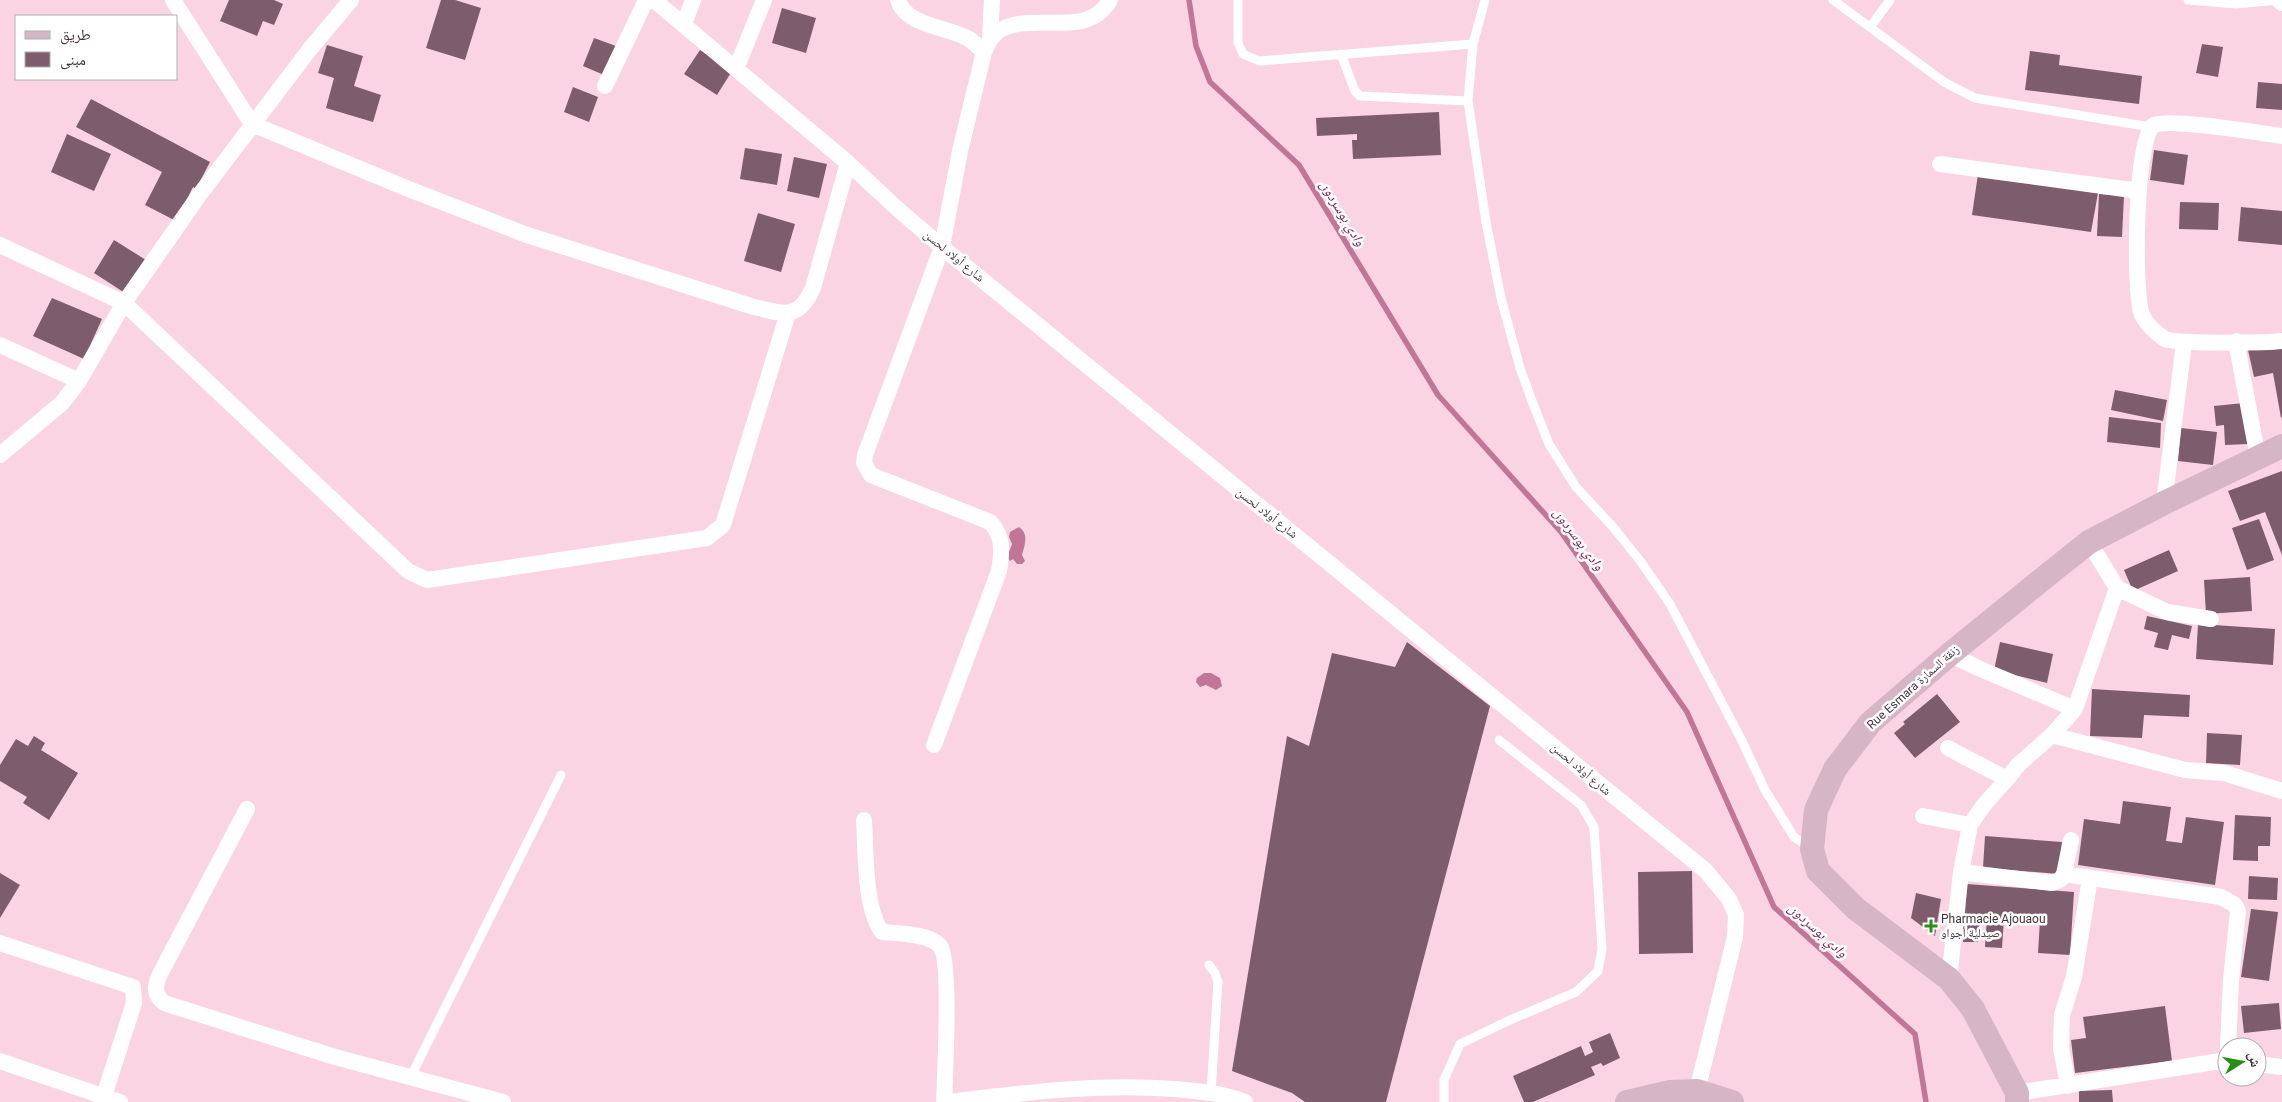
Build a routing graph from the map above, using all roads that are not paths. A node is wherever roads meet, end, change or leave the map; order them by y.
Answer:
1 (173, 0) edge
2 (351, 0) edge
3 (646, 0) edge
4 (654, 0) edge
5 (693, 0) edge
6 (764, 0) edge
7 (898, 0) edge
8 (992, 0) edge
9 (1110, 0) edge
10 (1238, 0) edge
11 (1485, 0) edge
12 (1833, 0) edge
13 (1890, 0) edge
14 (2188, 0) edge
15 (2278, 0) edge
16 (2282, 3) edge
17 (684, 24) junction
18 (1871, 26) junction
19 (1473, 44) junction
20 (987, 46) junction
21 (1341, 54) junction
22 (736, 69) junction
23 (605, 86) dead end
24 (1468, 101) junction
25 (252, 124) junction
26 (2151, 127) junction
27 (2282, 136) edge
28 (848, 162) junction
29 (1940, 164) dead end
30 (2140, 191) junction
31 (0, 244) edge
32 (942, 246) junction
33 (124, 303) junction
34 (788, 313) junction
35 (2236, 341) junction
36 (2282, 341) edge
37 (2184, 343) junction
38 (0, 346) edge
39 (79, 381) junction
40 (7, 441) edge
41 (2282, 446) edge
42 (0, 455) edge
43 (2258, 458) junction
44 (2164, 503) junction
45 (2090, 542) junction
46 (2117, 588) junction
47 (2211, 619) dead end
48 (1950, 654) junction
49 (2075, 709) junction
50 (2052, 735) junction
51 (1498, 740) dead end
52 (934, 745) dead end
53 (1948, 748) dead end
54 (561, 774) dead end
55 (2007, 779) junction
56 (2282, 791) edge
57 (247, 809) dead end
58 (1923, 816) dead end
59 (864, 820) dead end
60 (1970, 825) junction
61 (2071, 840) dead end
62 (1812, 849) junction
63 (1961, 872) junction
64 (2064, 874) junction
65 (2090, 878) junction
66 (0, 943) edge
67 (1209, 965) dead end
68 (1949, 979) junction
69 (2228, 1037) edge
70 (0, 1061) edge
71 (2217, 1062) edge
72 (2267, 1065) edge
73 (2282, 1067) edge
74 (410, 1078) junction
75 (2068, 1086) junction
76 (1697, 1091) junction
77 (1211, 1093) junction
78 (104, 1096) junction
79 (2017, 1098) edge
80 (974, 1100) edge
81 (120, 1102) edge
82 (502, 1102) edge
83 (944, 1102) edge
84 (948, 1102) edge
85 (1245, 1102) edge
86 (1444, 1102) edge
87 (1627, 1102) edge
88 (1732, 1102) edge

1 - 25 street
2 - 25 street
3 - 23 street
4 - 17 street, شارع أولاد لحسن
5 - 17 street
6 - 22 street
7 - 20 street
8 - 20 street
9 - 20 street
10 - 21 lane
11 - 19 lane
12 - 18 lane
13 - 18 lane
14 - 15 lane
15 - 16 street
17 - 22 street, شارع أولاد لحسن
18 - 26 lane
19 - 21 lane
19 - 24 lane
20 - 32 street
21 - 24 lane
22 - 28 street, شارع أولاد لحسن
24 - 62 lane
25 - 33 street
25 - 34 street
26 - 27 street
26 - 30 street
28 - 32 street, شارع أولاد لحسن
28 - 34 street
29 - 30 street
30 - 37 street
31 - 33 street
32 - 52 street
32 - 76 street, شارع أولاد لحسن
33 - 34 street
33 - 39 street
35 - 36 street
35 - 37 street
35 - 43 street
37 - 44 street
38 - 39 street
39 - 40 street
40 - 42 street
41 - 43 street, Rue Esmara زنقة السمارة
43 - 44 street, Rue Esmara زنقة السمارة
44 - 45 street, Rue Esmara زنقة السمارة
45 - 46 street
45 - 48 street, Rue Esmara زنقة السمارة
46 - 47 street
46 - 49 street
48 - 49 street
48 - 62 street, Rue Esmara زنقة السمارة
49 - 50 street
50 - 55 street
50 - 56 street
51 - 86 lane
53 - 55 street
54 - 74 lane
55 - 60 street
57 - 74 street
58 - 60 street
59 - 83 street
60 - 63 street
61 - 64 street
62 - 68 street, Rue Esmara زنقة السمارة
63 - 64 street
63 - 68 street
64 - 65 street
65 - 69 street
65 - 75 street
66 - 78 street
67 - 77 lane
68 - 79 street, Rue Esmara زنقة السمارة
70 - 78 street
71 - 75 street
72 - 73 street
74 - 82 street
75 - 79 street
76 - 87 street
76 - 88 street
77 - 80 street
77 - 85 street
78 - 81 street
80 - 84 street

